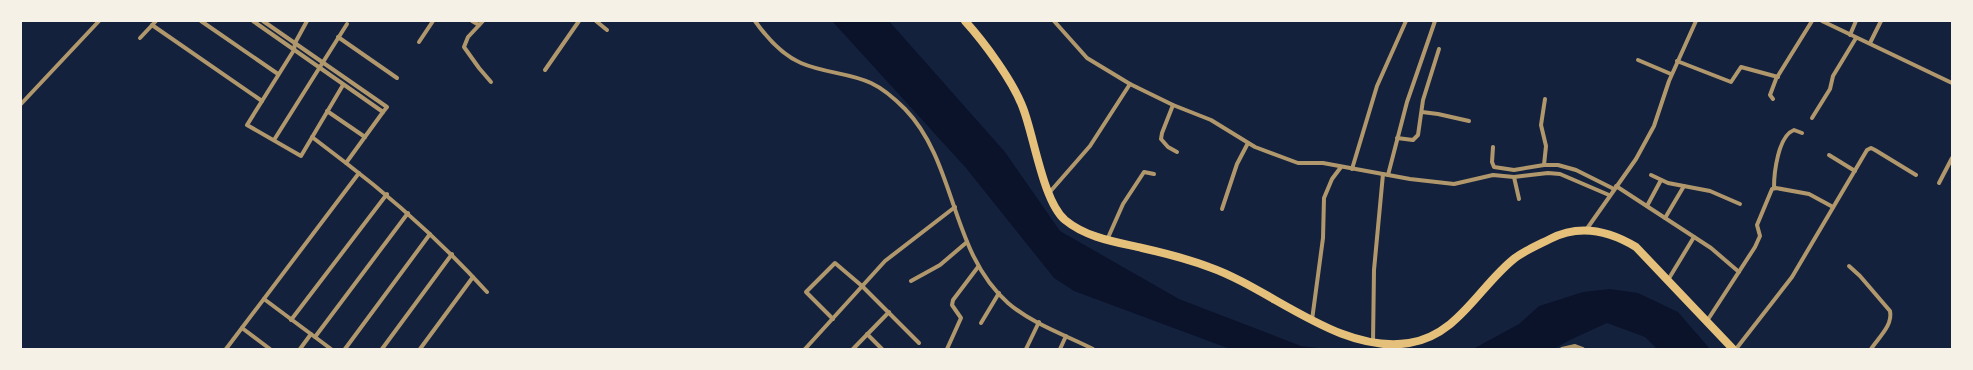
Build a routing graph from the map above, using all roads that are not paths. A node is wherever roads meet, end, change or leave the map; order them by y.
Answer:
1 (99, 21) edge
2 (156, 21) edge
3 (201, 21) edge
4 (253, 21) edge
5 (263, 21) edge
6 (307, 21) edge
7 (433, 21) edge
8 (472, 21) edge
9 (483, 21) edge
10 (579, 21) edge
11 (596, 21) edge
12 (755, 21) edge
13 (965, 21) edge
14 (1054, 21) edge
15 (1406, 21) edge
16 (1435, 21) edge
17 (1696, 21) edge
18 (1812, 21) edge
19 (1822, 21) edge
20 (1856, 21) edge
21 (1881, 21) edge
22 (347, 24) dead end
23 (152, 25) junction
24 (479, 25) junction
25 (607, 30) dead end
26 (1850, 35) junction
27 (338, 37) junction
28 (140, 38) dead end
29 (1856, 38) junction
30 (419, 42) dead end
31 (295, 43) junction
32 (1870, 43) junction
33 (1439, 49) dead end
34 (294, 50) junction
35 (1638, 60) dead end
36 (1677, 61) junction
37 (322, 63) junction
38 (319, 68) junction
39 (545, 70) dead end
40 (278, 74) junction
41 (1672, 74) junction
42 (1778, 77) junction
43 (397, 78) dead end
44 (491, 82) dead end
45 (1952, 83) edge
46 (1130, 84) junction
47 (343, 85) junction
48 (1545, 99) dead end
49 (1773, 99) dead end
50 (262, 101) junction
51 (21, 104) edge
52 (1172, 105) junction
53 (327, 111) junction
54 (383, 112) junction
55 (1422, 112) junction
56 (1812, 118) dead end
57 (1469, 121) dead end
58 (1802, 133) dead end
59 (312, 137) junction
60 (365, 137) junction
61 (1397, 138) junction
62 (274, 140) junction
63 (1248, 142) junction
64 (1493, 147) dead end
65 (1177, 152) dead end
66 (1829, 155) dead end
67 (1952, 158) edge
68 (346, 163) junction
69 (1544, 165) junction
70 (1342, 167) junction
71 (1494, 167) junction
72 (1352, 169) junction
73 (1855, 171) junction
74 (359, 173) junction
75 (1154, 174) dead end
76 (1385, 175) junction
77 (1492, 175) junction
78 (1652, 175) dead end
79 (1916, 175) dead end
80 (1514, 177) junction
81 (1661, 180) junction
82 (1939, 183) dead end
83 (1684, 186) junction
84 (1615, 188) junction
85 (1774, 188) junction
86 (1049, 193) junction
87 (387, 194) junction
88 (1609, 195) junction
89 (1519, 199) dead end
90 (1740, 204) dead end
91 (1647, 206) junction
92 (955, 207) junction
93 (1833, 207) junction
94 (1222, 209) dead end
95 (408, 213) junction
96 (1665, 218) junction
97 (1586, 230) junction
98 (430, 234) junction
99 (1694, 237) junction
100 (1107, 241) junction
101 (967, 242) junction
102 (452, 254) junction
103 (1849, 266) dead end
104 (978, 267) junction
105 (1738, 272) junction
106 (473, 277) junction
107 (1668, 280) junction
108 (912, 281) dead end
109 (862, 286) junction
110 (487, 292) dead end
111 (999, 294) junction
112 (264, 299) junction
113 (889, 312) junction
114 (833, 319) junction
115 (291, 320) junction
116 (1312, 320) junction
117 (1707, 321) junction
118 (1039, 322) junction
119 (981, 323) dead end
120 (242, 328) junction
121 (311, 334) junction
122 (867, 334) junction
123 (1066, 336) junction
124 (315, 337) junction
125 (1373, 342) junction
126 (919, 343) dead end
127 (226, 349) edge
128 (270, 349) edge
129 (300, 349) edge
130 (331, 349) edge
131 (345, 349) edge
132 (382, 349) edge
133 (420, 349) edge
134 (805, 349) edge
135 (853, 349) edge
136 (882, 349) edge
137 (948, 349) edge
138 (1026, 349) edge
139 (1060, 349) edge
140 (1093, 349) edge
141 (1562, 349) edge
142 (1583, 349) edge
143 (1732, 349) edge
144 (1736, 349) edge
145 (1871, 349) edge

1 - 51 street
2 - 23 street
3 - 40 street
4 - 34 street
5 - 31 street
6 - 31 street
7 - 30 street
8 - 24 street
9 - 24 street
10 - 39 street
11 - 25 street
12 - 92 street
13 - 86 main road
14 - 46 street
15 - 72 street
16 - 61 street
17 - 36 street
18 - 42 street
19 - 26 street
20 - 26 street
21 - 32 street
22 - 27 street
23 - 28 street
23 - 50 street
24 - 44 street
26 - 29 street
27 - 37 street
27 - 43 street
29 - 32 street
29 - 56 street
31 - 34 street
31 - 37 street
32 - 45 street
33 - 55 street
34 - 38 street
34 - 40 street
35 - 41 street
36 - 41 street
36 - 42 street
37 - 38 street
37 - 54 street
38 - 47 street
38 - 62 street
40 - 50 street
41 - 84 street
42 - 49 street
46 - 52 street
46 - 86 street
47 - 53 street
47 - 54 street
48 - 69 street
50 - 62 street
52 - 63 street
52 - 65 street
53 - 59 street
53 - 60 street
54 - 60 street
55 - 57 street
55 - 61 street
58 - 85 street
59 - 62 street
59 - 68 street
60 - 68 street
61 - 76 street
63 - 70 street
63 - 94 street
64 - 71 street
66 - 73 street
67 - 82 street
68 - 74 street
69 - 71 street
69 - 84 street
70 - 72 street
70 - 116 street
71 - 77 street
72 - 76 street
73 - 79 street
73 - 93 street
74 - 87 street
74 - 112 street
75 - 100 street
76 - 77 street
76 - 125 street
77 - 80 street
78 - 81 street
80 - 88 street
80 - 89 street
81 - 83 street
81 - 91 street
83 - 90 street
83 - 96 street
84 - 88 street
84 - 91 street
85 - 93 street
85 - 105 street
86 - 100 main road
87 - 95 street
87 - 115 street
88 - 97 street
91 - 96 street
92 - 101 street
92 - 109 street
93 - 144 street
95 - 98 street
95 - 124 street
96 - 99 street
97 - 107 main road
97 - 125 main road
98 - 102 street
98 - 131 street
99 - 105 street
99 - 107 street
100 - 116 main road
101 - 104 street
101 - 108 street
102 - 106 street
102 - 132 street
103 - 145 street
104 - 111 street
104 - 137 street
105 - 117 street
106 - 110 street
106 - 133 street
107 - 117 main road
109 - 113 street
109 - 114 street
109 - 114 street
111 - 118 street
111 - 119 street
112 - 115 street
112 - 120 street
113 - 122 street
113 - 126 street
114 - 134 street
115 - 121 street
116 - 125 main road
117 - 143 main road
118 - 123 street
118 - 138 street
120 - 127 street
120 - 128 street
121 - 124 street
121 - 129 street
122 - 135 street
122 - 136 street
123 - 139 street
123 - 140 street
124 - 130 street
141 - 142 street

